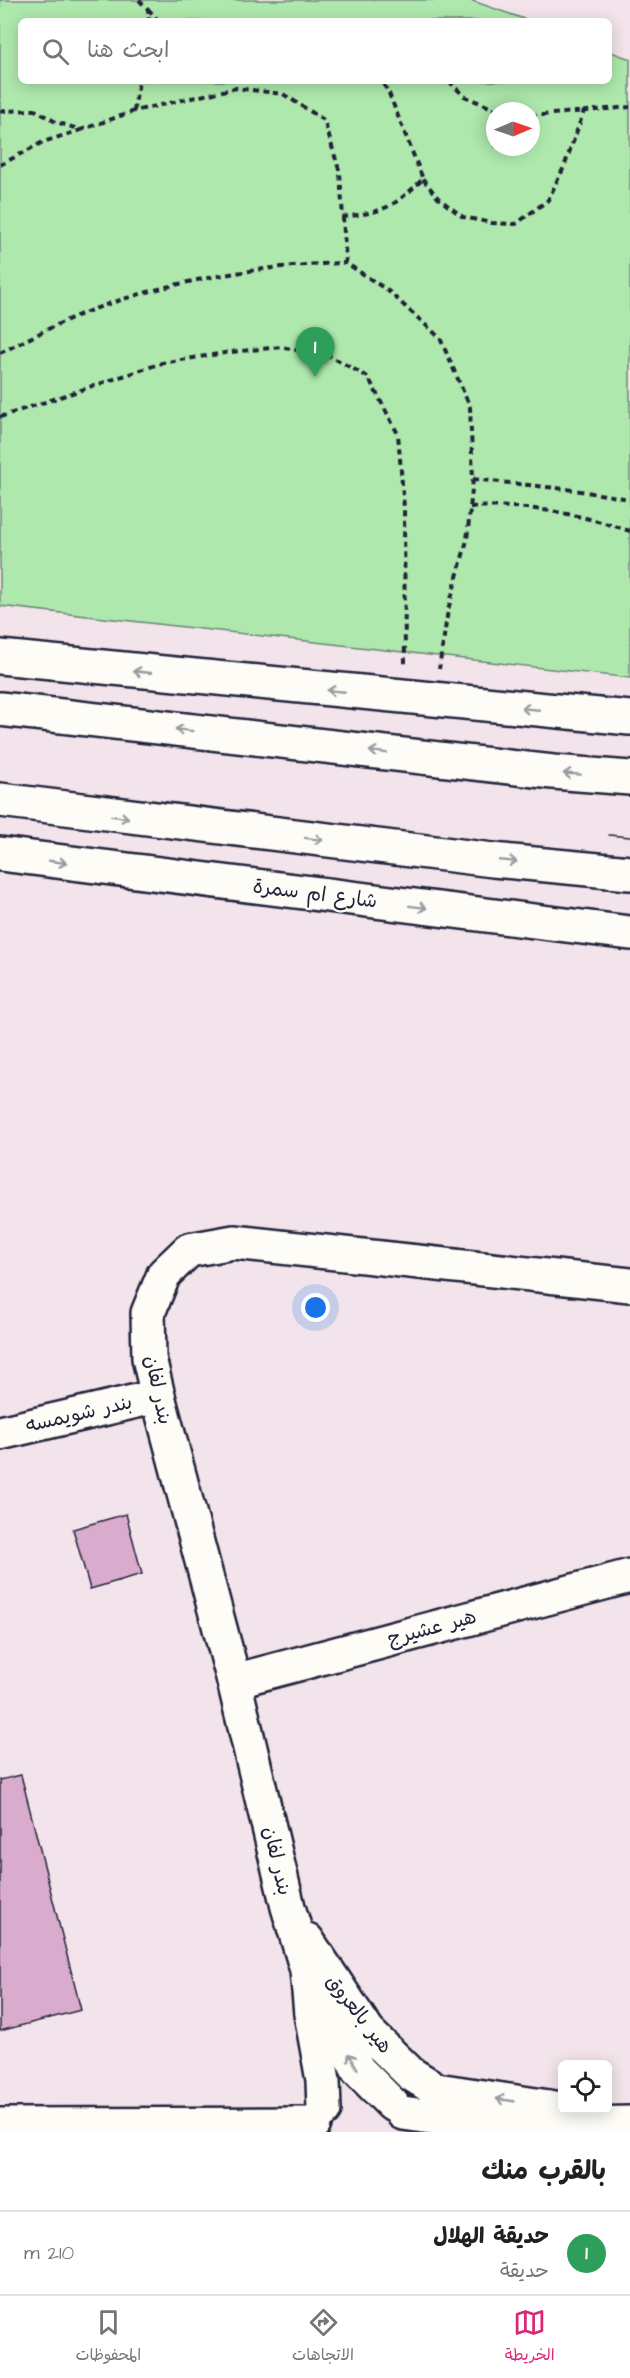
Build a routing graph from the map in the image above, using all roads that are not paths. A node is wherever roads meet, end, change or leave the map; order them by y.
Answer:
1 (0, 657) edge
2 (0, 709) edge
3 (630, 718) edge
4 (630, 778) edge
5 (0, 800) edge
6 (0, 854) edge
7 (630, 873) edge
8 (630, 933) edge
9 (630, 1285) edge
10 (158, 1396) junction
11 (0, 1432) edge
12 (630, 1575) edge
13 (234, 1681) junction
14 (288, 1907) junction
15 (307, 1970) junction
16 (558, 2108) edge
17 (580, 2114) edge
18 (403, 2116) edge
19 (316, 2122) edge
20 (630, 2123) edge
21 (598, 2124) junction
22 (0, 2126) edge

3 -> 1 street
4 -> 2 street
5 -> 7 street
6 -> 8 street, شارع ام سمرة
9 - 10 street, بندر لفان
10 - 11 street, بندر شويمسه
10 - 13 street, بندر لفان
12 - 13 street, هير عشيرج
13 - 14 street, بندر لفان
14 - 15 street, بندر لفان
16 -> 14 street, هير بالعروق
18 -> 15 street, بندر لفان
15 - 19 street, بندر لفان
17 - 21 street, هير بالعروق
18 - 19 street, هير بالعروق
18 - 21 street, هير بالعروق
19 - 22 street
20 - 21 street, هير بالعروق

